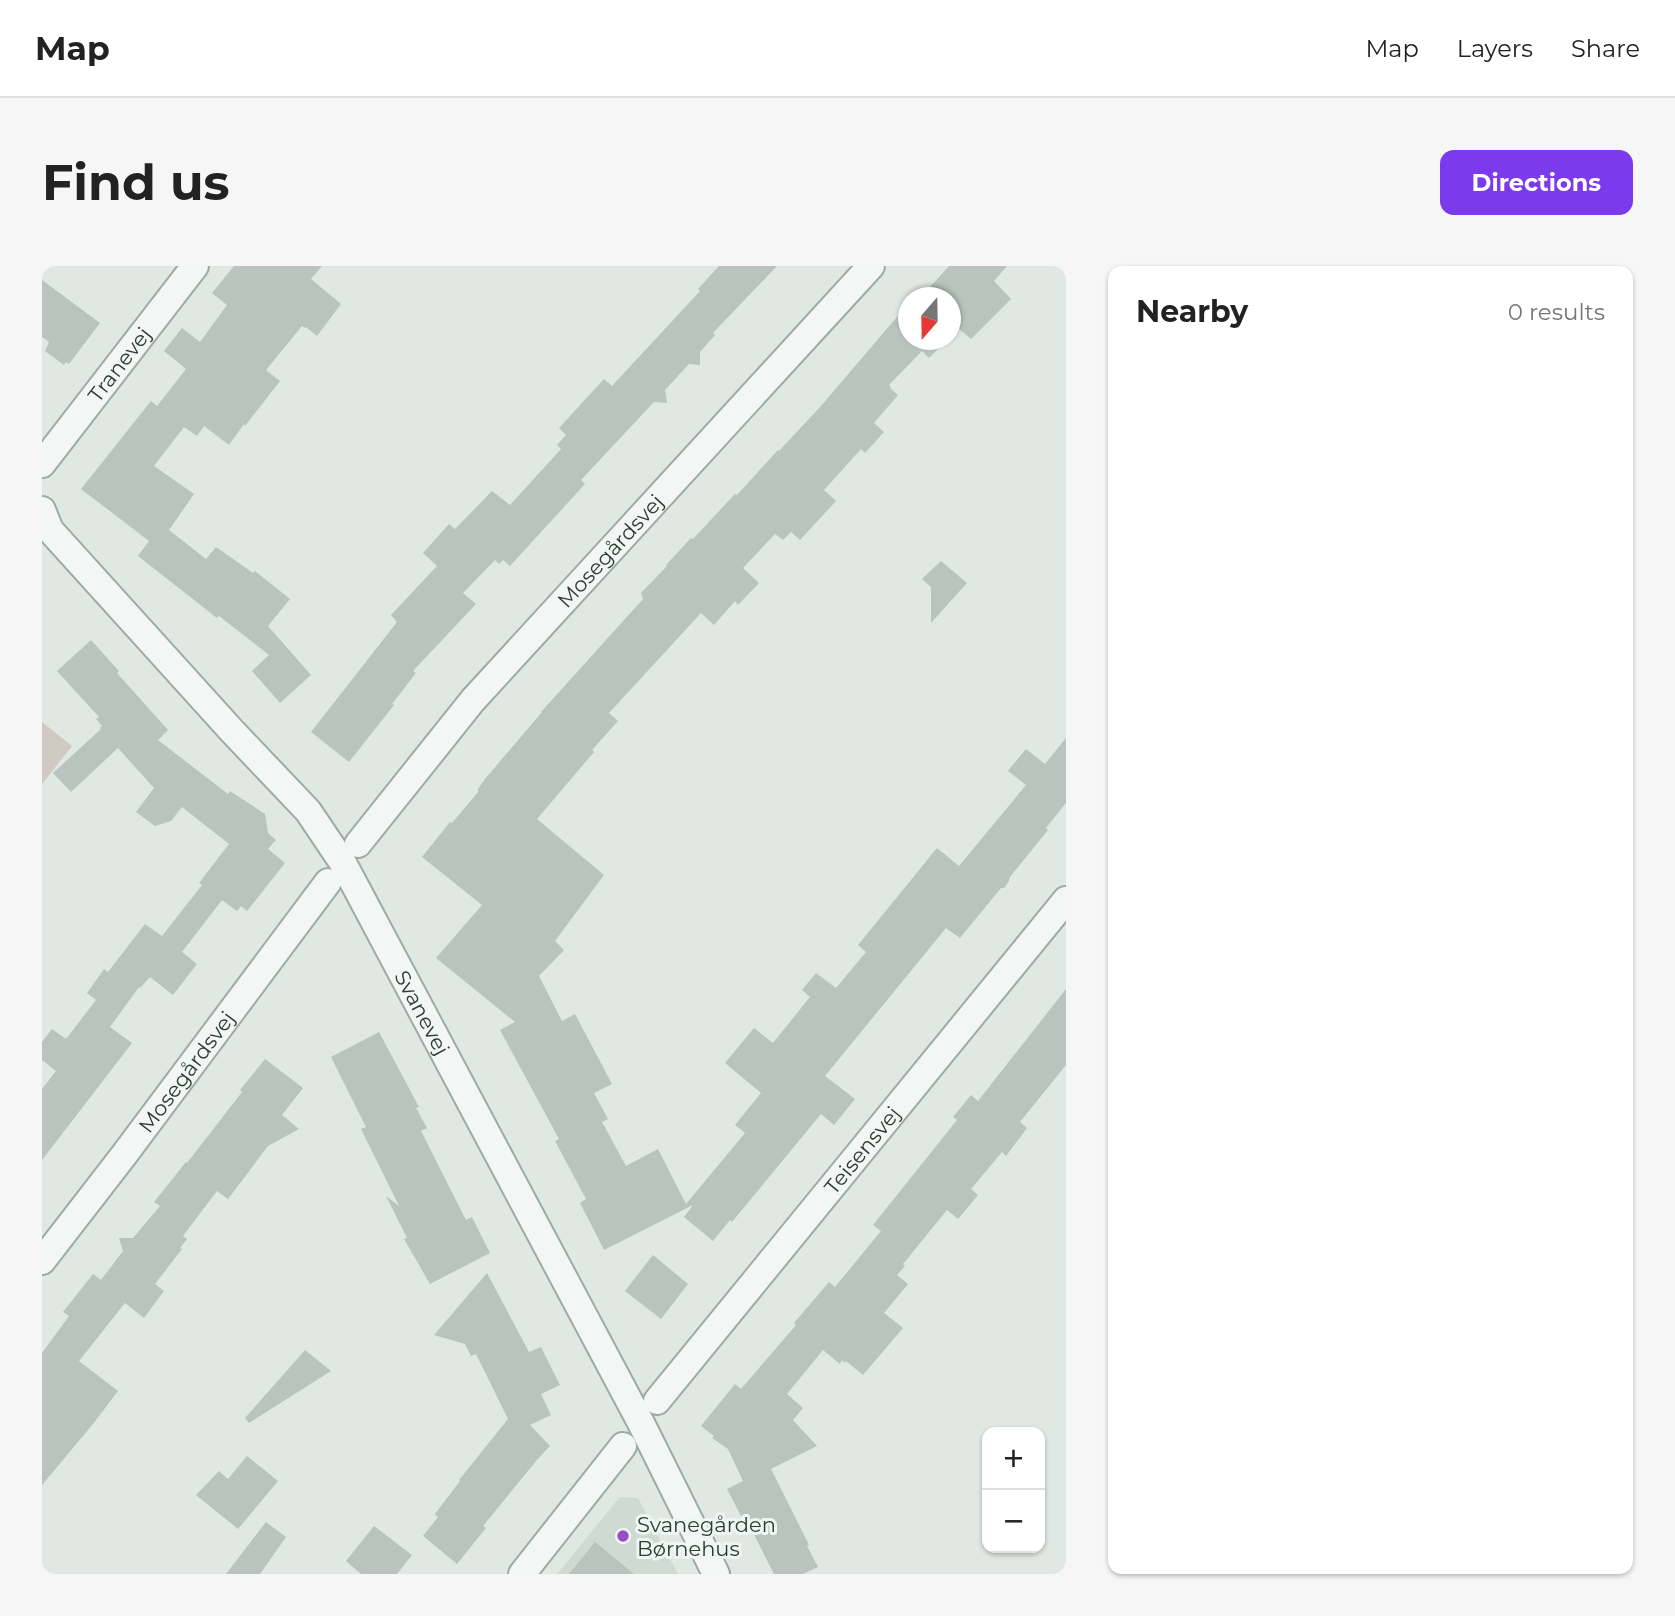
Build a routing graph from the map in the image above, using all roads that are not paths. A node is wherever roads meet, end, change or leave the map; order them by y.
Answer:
1 (195, 266) edge
2 (871, 266) edge
3 (42, 464) edge
4 (42, 510) edge
5 (358, 844) dead end
6 (328, 883) dead end
7 (1066, 900) edge
8 (42, 1261) edge
9 (657, 1401) dead end
10 (623, 1446) dead end
11 (522, 1574) edge
12 (716, 1574) edge

1 - 3 street, Tranevej
2 - 5 street, Mosegårdsvej
4 - 12 street, Svanevej
6 - 8 street, Mosegårdsvej
7 - 9 street, Teisensvej
10 - 11 street

